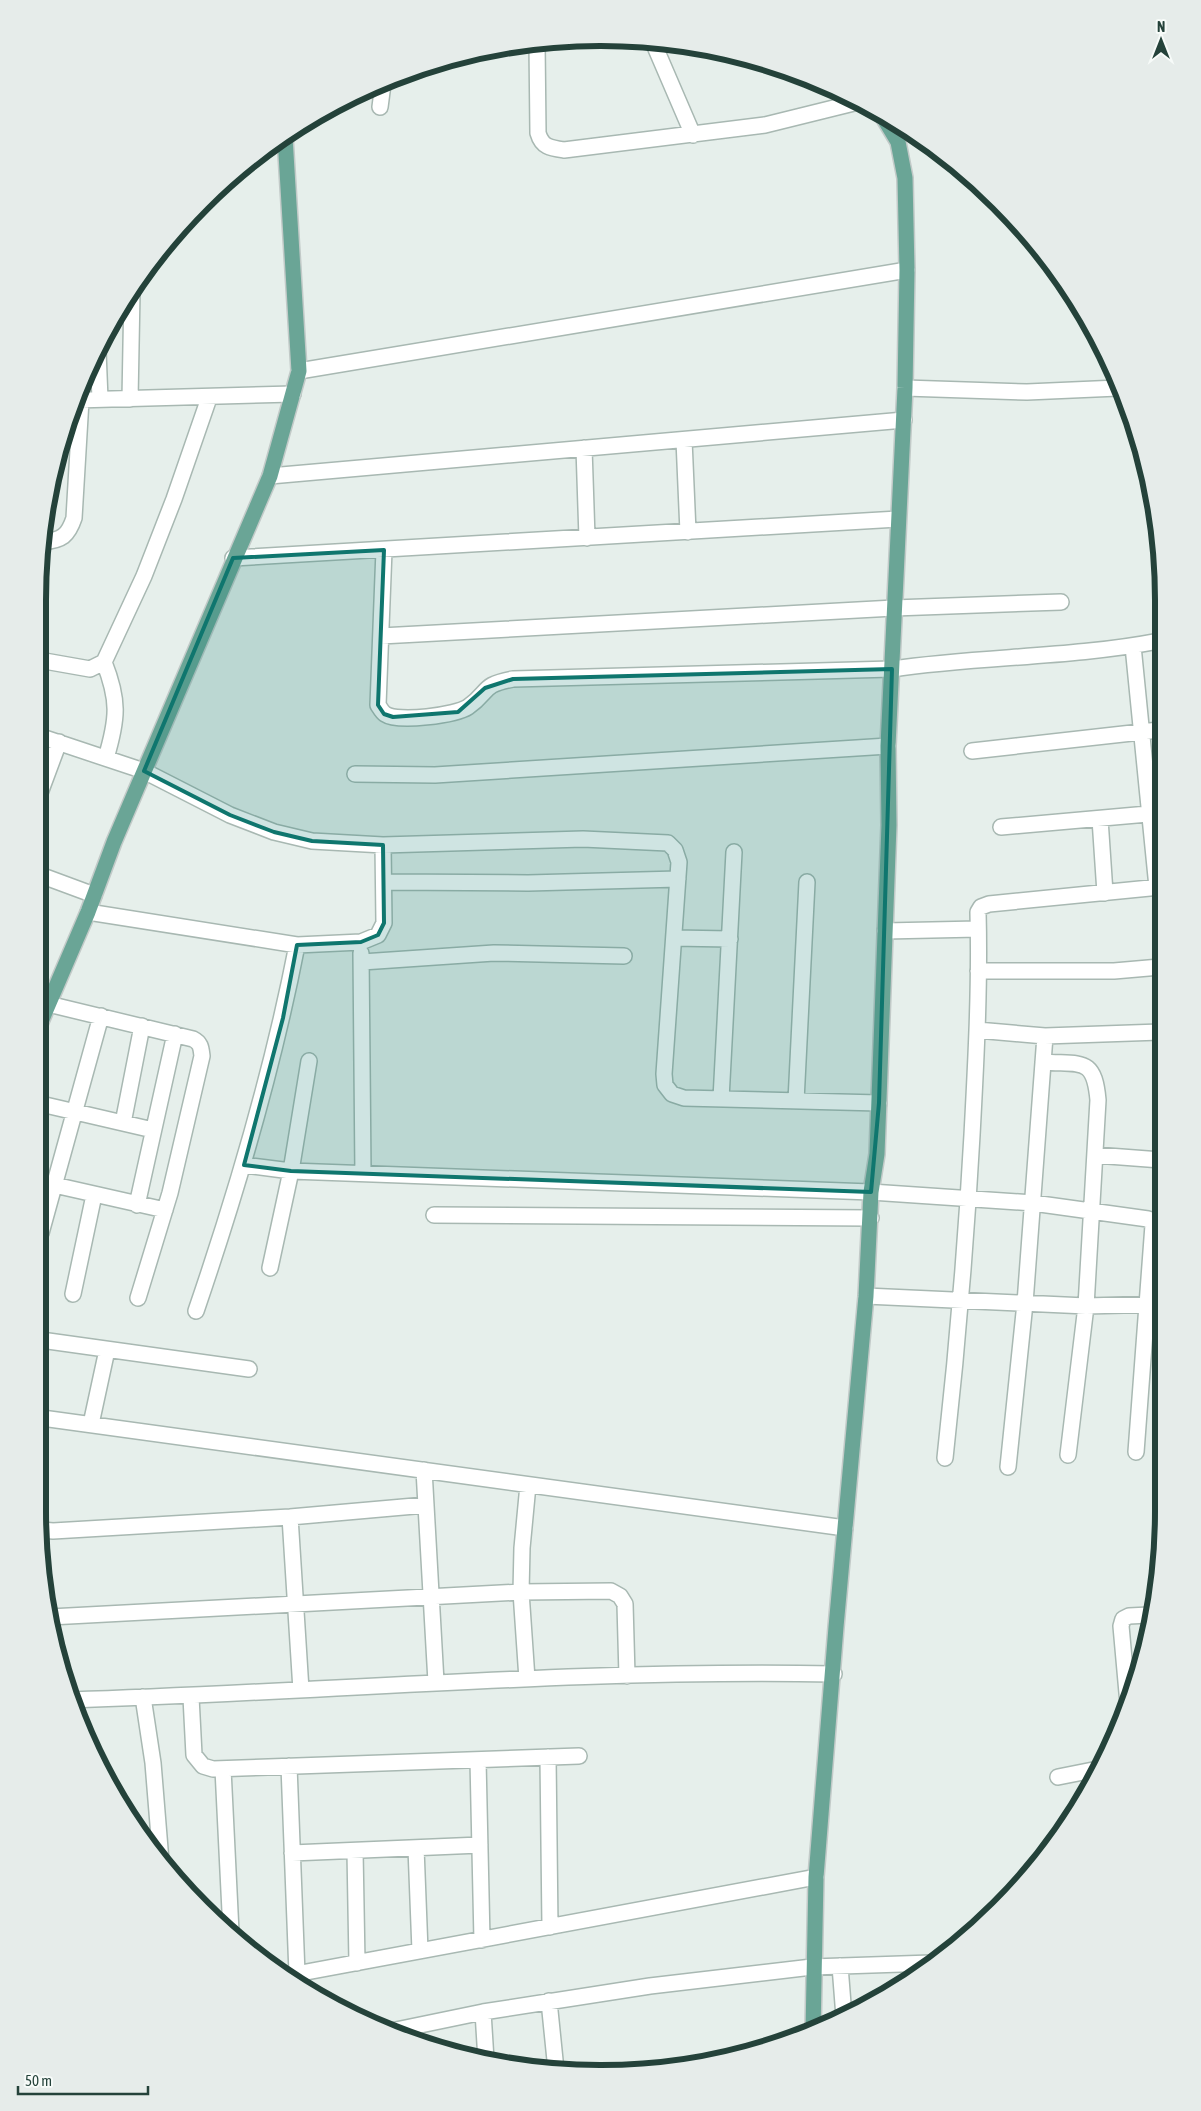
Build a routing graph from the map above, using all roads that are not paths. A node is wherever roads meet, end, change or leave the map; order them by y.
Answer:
1 (656, 49) edge
2 (537, 50) edge
3 (382, 91) edge
4 (848, 104) edge
5 (380, 107) dead end
6 (693, 135) junction
7 (901, 135) edge
8 (285, 145) edge
9 (906, 270) junction
10 (132, 306) edge
11 (99, 365) edge
12 (299, 370) junction
13 (905, 388) junction
14 (1113, 388) edge
15 (293, 394) junction
16 (209, 398) junction
17 (100, 399) junction
18 (130, 399) junction
19 (84, 400) edge
20 (78, 415) edge
21 (904, 420) junction
22 (684, 440) junction
23 (584, 448) junction
24 (270, 476) junction
25 (898, 520) junction
26 (688, 532) junction
27 (587, 538) junction
28 (50, 541) edge
29 (384, 550) junction
30 (234, 558) junction
31 (1061, 602) dead end
32 (894, 608) junction
33 (381, 636) junction
34 (1155, 642) edge
35 (1133, 646) junction
36 (46, 661) edge
37 (104, 662) junction
38 (892, 669) junction
39 (1155, 730) edge
40 (1143, 732) junction
41 (46, 738) edge
42 (59, 742) junction
43 (888, 746) junction
44 (972, 751) dead end
45 (106, 758) junction
46 (144, 771) junction
47 (355, 774) dead end
48 (46, 777) edge
49 (1155, 814) edge
50 (1100, 820) junction
51 (1001, 827) dead end
52 (383, 846) junction
53 (734, 852) dead end
54 (46, 877) edge
55 (678, 879) junction
56 (385, 882) junction
57 (807, 882) dead end
58 (1155, 887) edge
59 (1106, 893) junction
60 (94, 895) junction
61 (88, 912) junction
62 (978, 929) junction
63 (885, 931) junction
64 (674, 938) junction
65 (730, 939) junction
66 (361, 942) junction
67 (297, 945) junction
68 (624, 956) dead end
69 (362, 962) junction
70 (1155, 967) edge
71 (978, 971) junction
72 (46, 999) edge
73 (46, 1003) edge
74 (102, 1016) junction
75 (142, 1026) junction
76 (976, 1030) junction
77 (1155, 1032) edge
78 (175, 1034) junction
79 (1045, 1036) junction
80 (309, 1061) dead end
81 (1043, 1062) junction
82 (721, 1099) junction
83 (796, 1101) junction
84 (879, 1103) junction
85 (46, 1105) edge
86 (74, 1112) junction
87 (123, 1123) junction
88 (153, 1130) junction
89 (1095, 1155) junction
90 (1155, 1160) edge
91 (244, 1165) junction
92 (291, 1171) junction
93 (363, 1174) junction
94 (47, 1184) edge
95 (871, 1192) junction
96 (94, 1195) junction
97 (968, 1200) junction
98 (1033, 1203) junction
99 (137, 1205) junction
100 (164, 1210) junction
101 (1091, 1210) junction
102 (434, 1215) dead end
103 (871, 1218) junction
104 (1155, 1224) edge
105 (270, 1268) dead end
106 (73, 1294) dead end
107 (866, 1296) junction
108 (138, 1298) dead end
109 (962, 1299) junction
110 (1025, 1303) junction
111 (1155, 1304) edge
112 (1086, 1306) junction
113 (196, 1311) dead end
114 (46, 1341) edge
115 (107, 1350) junction
116 (249, 1369) dead end
117 (46, 1418) edge
118 (90, 1424) junction
119 (1136, 1452) dead end
120 (1068, 1455) dead end
121 (946, 1458) dead end
122 (1008, 1467) dead end
123 (424, 1470) junction
124 (528, 1485) junction
125 (426, 1506) junction
126 (290, 1517) junction
127 (845, 1528) junction
128 (47, 1530) edge
129 (521, 1592) junction
130 (432, 1598) junction
131 (295, 1604) junction
132 (1145, 1615) edge
133 (57, 1617) edge
134 (834, 1674) junction
135 (627, 1676) junction
136 (526, 1679) junction
137 (436, 1682) junction
138 (1126, 1685) edge
139 (301, 1690) junction
140 (191, 1697) junction
141 (143, 1698) junction
142 (80, 1700) edge
143 (579, 1756) dead end
144 (548, 1757) junction
145 (478, 1760) junction
146 (289, 1766) junction
147 (223, 1769) junction
148 (1090, 1771) edge
149 (1058, 1777) dead end
150 (158, 1844) edge
151 (480, 1845) junction
152 (416, 1848) junction
153 (354, 1850) junction
154 (292, 1853) junction
155 (816, 1877) junction
156 (231, 1923) edge
157 (550, 1927) junction
158 (482, 1940) junction
159 (420, 1951) junction
160 (357, 1963) junction
161 (919, 1963) edge
162 (840, 1966) junction
163 (812, 1968) junction
164 (291, 1970) edge
165 (297, 1974) edge
166 (549, 2001) junction
167 (843, 2009) edge
168 (483, 2012) junction
169 (812, 2023) edge
170 (402, 2028) edge
171 (486, 2053) edge
172 (555, 2063) edge

1 - 6 street
2 - 6 street
3 - 5 street
4 - 6 street
7 - 9 main road
8 - 12 main road
9 - 12 street
9 - 13 main road
10 - 18 street
11 - 17 street
12 - 15 main road
13 - 14 street
13 - 21 main road
15 - 16 street
15 - 24 main road
16 - 18 street
16 - 37 street
17 - 18 street
17 - 19 street
20 - 28 street
21 - 22 street
21 - 25 main road
22 - 23 street
22 - 26 street
23 - 24 street
23 - 27 street
24 - 30 main road
25 - 26 street
25 - 32 main road
26 - 27 street
27 - 29 street
29 - 30 street
29 - 33 street
30 - 46 main road
31 - 32 street
32 - 33 street
32 - 38 main road
33 - 38 street
34 - 35 street
35 - 38 street
35 - 40 street
36 - 37 street
37 - 45 street
38 - 43 main road
39 - 40 street
40 - 44 street
40 - 49 street
41 - 42 street
42 - 45 street
42 - 48 street
43 - 47 street
43 - 63 main road
45 - 46 street
46 - 52 street
46 - 60 main road
49 - 50 street
50 - 51 street
50 - 59 street
52 - 55 street
52 - 56 street
53 - 65 street
54 - 60 street
55 - 56 street
55 - 64 street
56 - 66 street
57 - 83 street
58 - 59 street
59 - 62 street
60 - 61 main road
61 - 67 street
61 - 72 main road
62 - 63 street
62 - 71 street
63 - 84 main road
64 - 65 street
64 - 82 street
65 - 82 street
66 - 67 street
66 - 69 street
67 - 91 street
68 - 69 street
69 - 93 street
70 - 71 street
71 - 76 street
73 - 74 street
74 - 75 street
74 - 86 street
75 - 78 street
75 - 87 street
76 - 79 street
76 - 97 street
77 - 79 street
78 - 88 street
78 - 100 street
79 - 81 street
80 - 92 street
81 - 89 street
81 - 98 street
82 - 83 street
83 - 84 street
84 - 95 main road
85 - 86 street
86 - 87 street
86 - 94 street
87 - 88 street
88 - 99 street
89 - 90 street
89 - 101 street
91 - 92 street
91 - 113 street
92 - 93 street
92 - 105 street
93 - 95 street
94 - 96 street
95 - 97 street
95 - 103 main road
96 - 99 street
96 - 106 street
97 - 98 street
97 - 109 street
98 - 101 street
98 - 110 street
99 - 100 street
100 - 108 street
101 - 104 street
101 - 112 street
102 - 103 street
103 - 107 main road
107 - 109 street
107 - 127 main road
109 - 110 street
109 - 121 street
110 - 112 street
110 - 122 street
111 - 112 street
111 - 119 street
112 - 120 street
114 - 115 street
115 - 116 street
115 - 118 street
117 - 118 street
118 - 123 street
123 - 124 street
123 - 125 street
124 - 127 street
124 - 129 street
125 - 126 street
125 - 130 street
126 - 128 street
126 - 131 street
127 - 134 main road
129 - 130 street
129 - 135 street
129 - 136 street
130 - 131 street
130 - 137 street
131 - 133 street
131 - 139 street
132 - 138 street
134 - 135 street
134 - 155 main road
135 - 136 street
136 - 137 street
137 - 139 street
139 - 140 street
140 - 141 street
140 - 147 street
141 - 142 street
141 - 150 street
143 - 144 street
144 - 145 street
144 - 157 street
145 - 146 street
145 - 151 street
146 - 147 street
146 - 154 street
147 - 156 street
148 - 149 street
151 - 152 street
151 - 158 street
152 - 153 street
152 - 159 street
153 - 154 street
153 - 160 street
154 - 164 street
155 - 157 street
155 - 163 main road
157 - 158 street
158 - 159 street
159 - 160 street
160 - 165 street
161 - 162 street
162 - 163 street
162 - 167 street
163 - 166 street
163 - 169 main road
166 - 168 street
166 - 172 street
168 - 170 street
168 - 171 street

